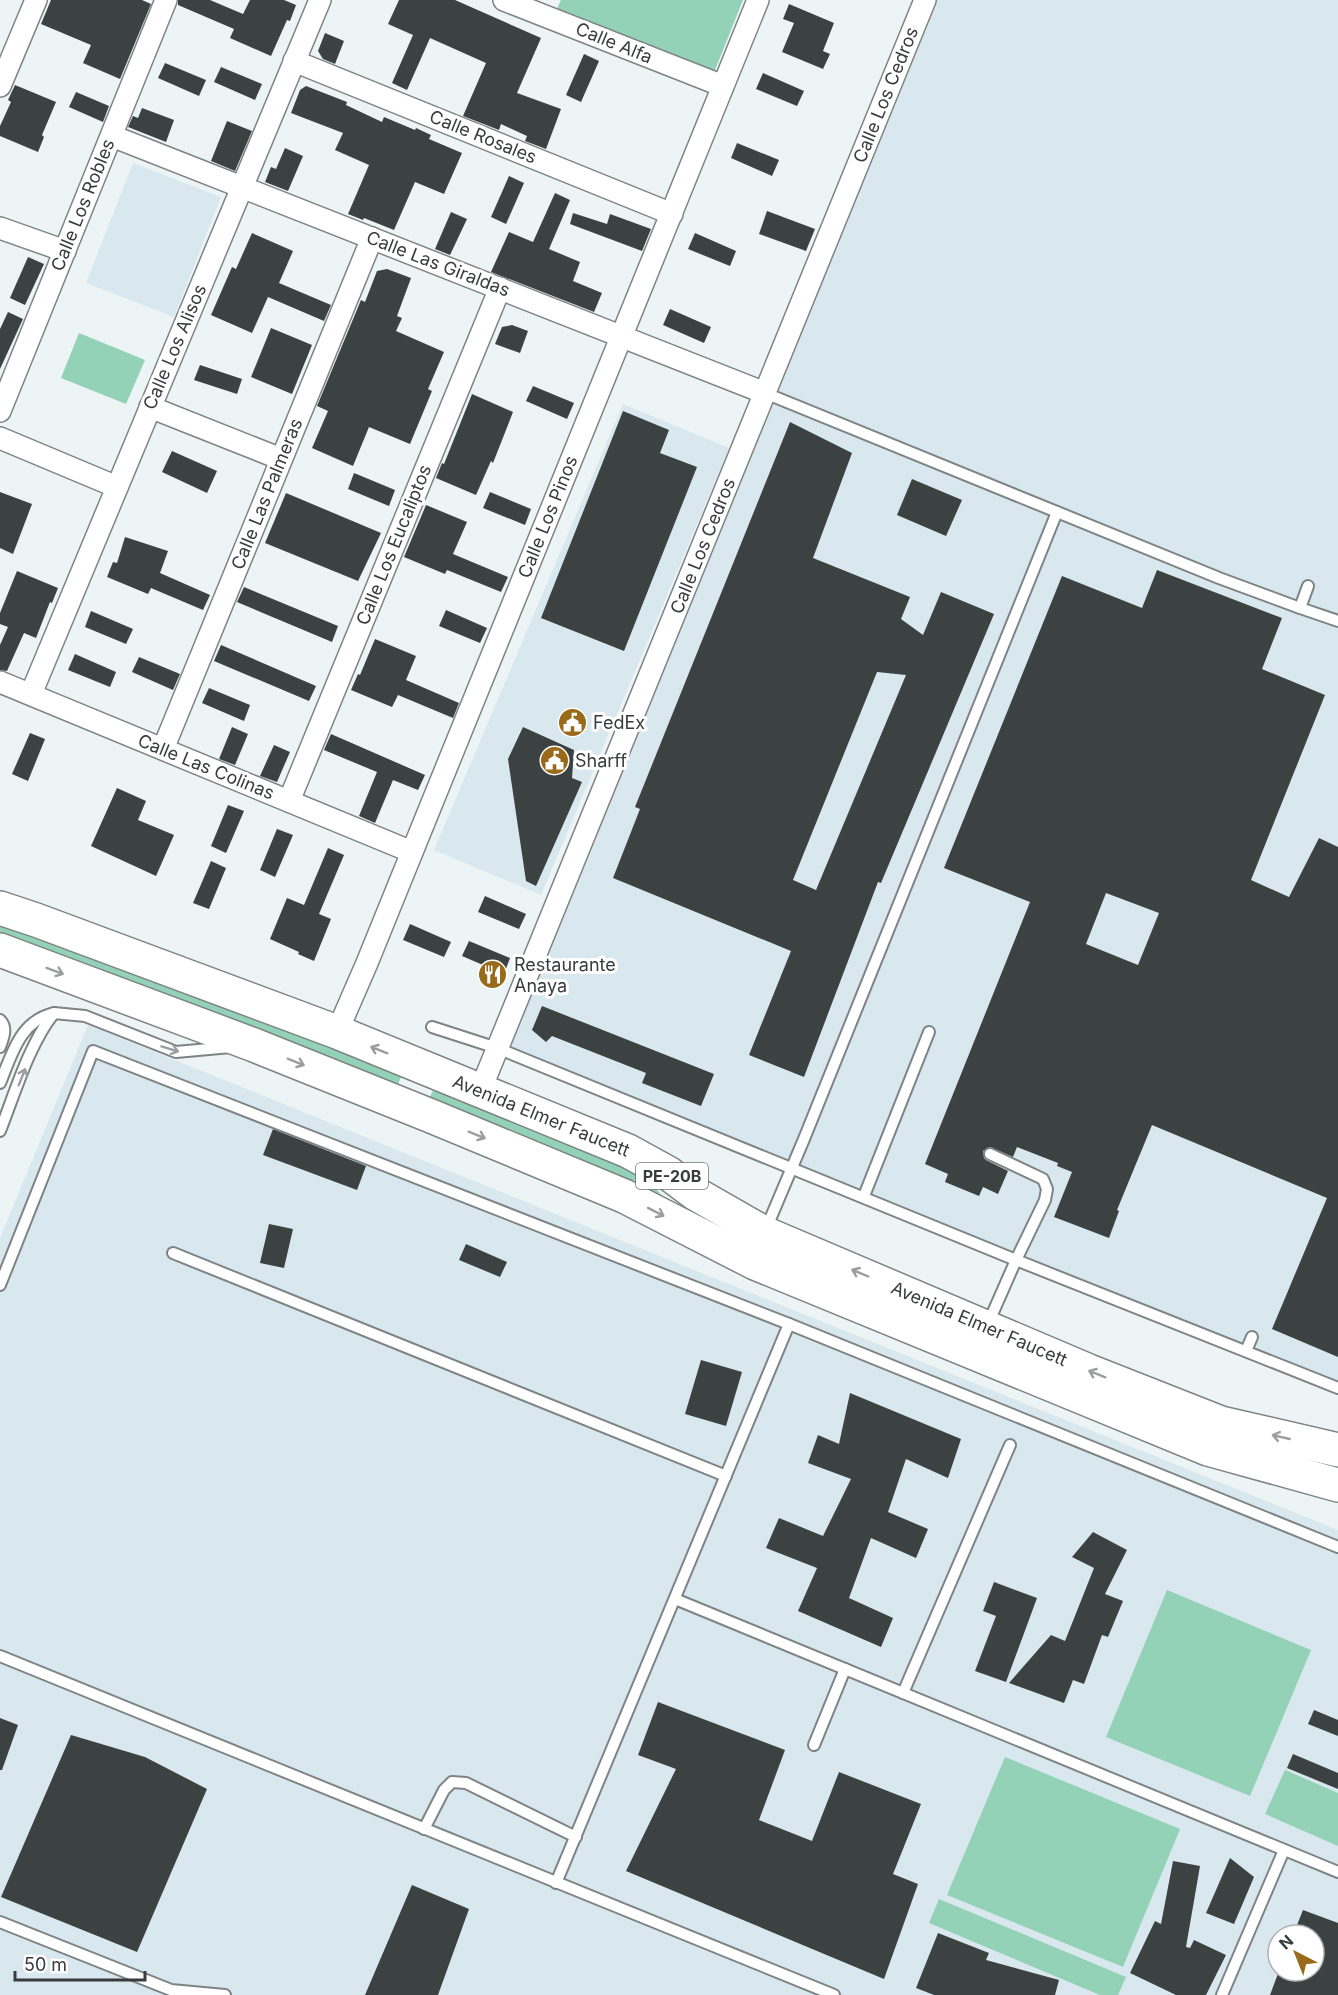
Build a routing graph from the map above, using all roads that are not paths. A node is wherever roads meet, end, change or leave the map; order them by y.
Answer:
1 (36, 0) edge
2 (166, 0) edge
3 (320, 0) edge
4 (504, 0) edge
5 (758, 0) edge
6 (925, 0) edge
7 (294, 61) junction
8 (0, 86) edge
9 (723, 86) junction
10 (112, 135) junction
11 (242, 187) junction
12 (672, 214) junction
13 (0, 228) edge
14 (372, 238) junction
15 (65, 250) junction
16 (500, 288) junction
17 (622, 336) junction
18 (5, 383) edge
19 (765, 393) junction
20 (150, 407) junction
21 (0, 411) edge
22 (0, 438) edge
23 (282, 459) junction
24 (117, 487) junction
25 (1057, 512) junction
26 (1308, 586) dead end
27 (1300, 608) junction
28 (1338, 621) edge
29 (0, 682) edge
30 (31, 694) junction
31 (163, 749) junction
32 (289, 801) junction
33 (412, 852) junction
34 (0, 908) edge
35 (0, 950) edge
36 (54, 1013) junction
37 (0, 1020) edge
38 (432, 1027) dead end
39 (337, 1032) junction
40 (929, 1032) dead end
41 (254, 1045) junction
42 (0, 1047) edge
43 (497, 1048) junction
44 (422, 1067) junction
45 (0, 1083) edge
46 (480, 1090) junction
47 (407, 1106) junction
48 (0, 1131) edge
49 (990, 1154) dead end
50 (792, 1168) junction
51 (864, 1196) junction
52 (760, 1248) junction
53 (173, 1253) dead end
54 (1016, 1260) junction
55 (0, 1285) edge
56 (789, 1324) junction
57 (1252, 1337) dead end
58 (982, 1341) junction
59 (1246, 1351) junction
60 (1338, 1388) edge
61 (1010, 1445) dead end
62 (1338, 1450) edge
63 (726, 1476) junction
64 (1338, 1485) edge
65 (1338, 1547) edge
66 (675, 1599) junction
67 (0, 1656) edge
68 (845, 1669) junction
69 (903, 1693) junction
70 (814, 1745) dead end
71 (424, 1829) junction
72 (576, 1837) junction
73 (1284, 1850) junction
74 (1338, 1872) edge
75 (556, 1883) junction
76 (0, 1922) edge
77 (6, 1927) edge
78 (225, 1995) edge
79 (834, 1995) edge
80 (1222, 1995) edge

1 - 8 street
2 - 10 street, Calle Los Robles
3 - 7 street, Calle Los Alisos
4 - 9 street, Calle Alfa
5 - 9 street, Calle Los Pinos
6 - 19 street, Calle Los Cedros
7 - 11 street, Calle Los Alisos
7 - 12 street, Calle Rosales
9 - 12 street, Calle Los Pinos
10 - 11 street, Calle Las Giraldas
10 - 15 street, Calle Los Robles
11 - 14 street, Calle Las Giraldas
11 - 20 street, Calle Los Alisos
12 - 17 street, Calle Los Pinos
13 - 15 street
14 - 16 street, Calle Las Giraldas
14 - 23 street, Calle Las Palmeras
15 - 18 street, Calle Los Robles
16 - 17 street, Calle Las Giraldas
16 - 32 street, Calle Los Eucaliptos
17 - 19 street, Calle Las Giraldas
17 - 33 street, Calle Los Pinos
18 - 21 street, Calle Los Robles
19 - 25 lane
19 - 43 street, Calle Los Cedros
20 - 23 street
20 - 24 street, Calle Los Alisos
22 - 24 street
23 - 31 street, Calle Las Palmeras
24 - 30 street, Calle Los Alisos
25 - 27 lane
25 - 50 lane
26 - 27 lane
27 - 28 lane
29 - 30 street, Calle Las Colinas
30 - 31 street, Calle Las Colinas
31 - 32 street, Calle Las Colinas
32 - 33 street, Calle Las Colinas
33 - 39 street, Calle Los Pinos
34 - 39 highway, Avenida Elmer Faucett / PE-20B
35 -> 41 highway, Avenida Elmer Faucett / PE-20B
36 -> 41 lane
36 - 45 lane
48 -> 36 lane
37 - 42 lane
38 - 43 lane
44 -> 39 highway, Avenida Elmer Faucett / PE-20B
40 - 51 lane
41 -> 47 highway, Avenida Elmer Faucett / PE-20B
43 - 46 street, Calle Los Cedros
43 - 50 lane
44 - 46 highway, Avenida Elmer Faucett / PE-20B
44 - 47 highway
46 - 52 highway, Avenida Elmer Faucett / PE-20B
47 -> 52 highway, Avenida Elmer Faucett / PE-20B
49 - 54 lane
50 - 51 lane
50 - 52 lane
51 - 54 lane
52 - 58 highway, Avenida Elmer Faucett / PE-20B
53 - 63 lane
54 - 58 lane
54 - 59 lane
55 - 56 lane
56 - 63 lane
56 - 65 lane
57 - 59 lane
62 -> 58 highway, Avenida Elmer Faucett / PE-20B
58 - 64 highway, Avenida Elmer Faucett / PE-20B
59 - 60 lane
61 - 69 lane
63 - 66 lane
66 - 68 lane
66 - 72 lane
67 - 71 lane
68 - 69 lane
68 - 70 lane
69 - 73 lane
71 - 72 lane
71 - 75 lane
72 - 75 lane
73 - 74 lane
73 - 80 lane
75 - 79 lane
76 - 77 lane
77 - 78 lane

